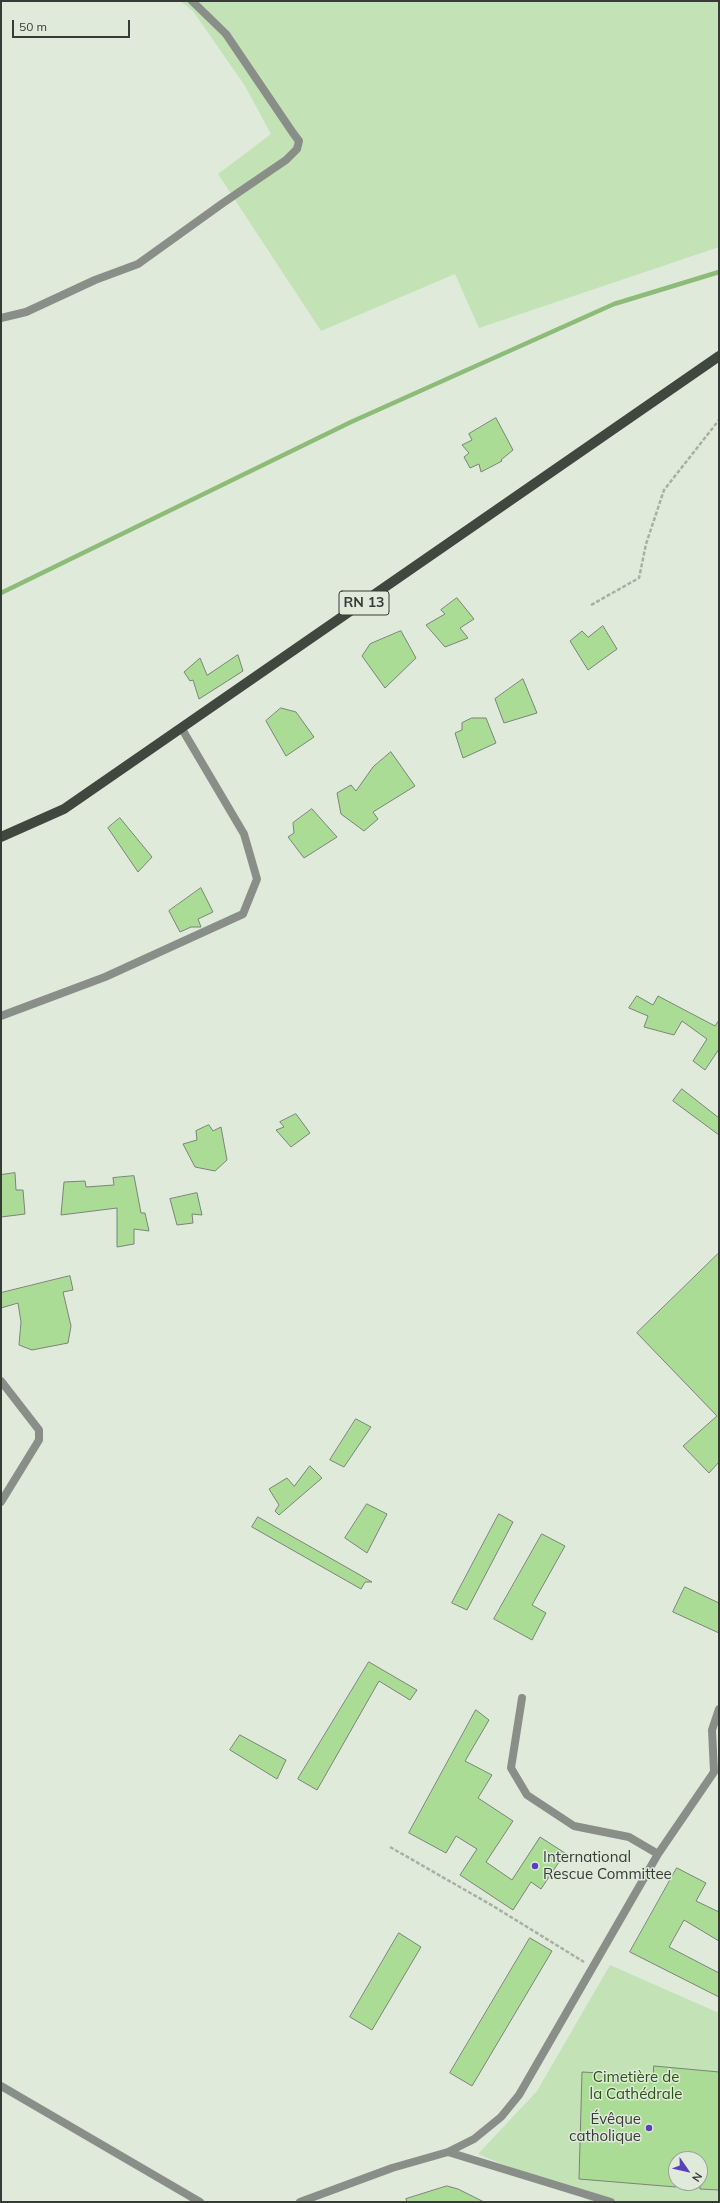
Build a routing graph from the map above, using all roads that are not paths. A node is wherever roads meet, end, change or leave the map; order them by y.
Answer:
1 (192, 1) edge
2 (1, 318) edge
3 (719, 356) edge
4 (182, 728) junction
5 (1, 836) edge
6 (1, 1016) edge
7 (1, 1382) edge
8 (1, 1502) edge
9 (522, 1698) dead end
10 (719, 1709) edge
11 (716, 1773) edge
12 (658, 1854) junction
13 (1, 2086) edge
14 (448, 2152) junction
15 (200, 2202) edge
16 (300, 2202) edge
17 (611, 2202) edge

1 - 2 street
3 - 4 main road, RN 13
4 - 5 main road, RN 13
4 - 6 street
7 - 8 street
9 - 12 street
10 - 11 street
11 - 12 street
12 - 14 street
13 - 15 street
14 - 16 street
14 - 17 street

